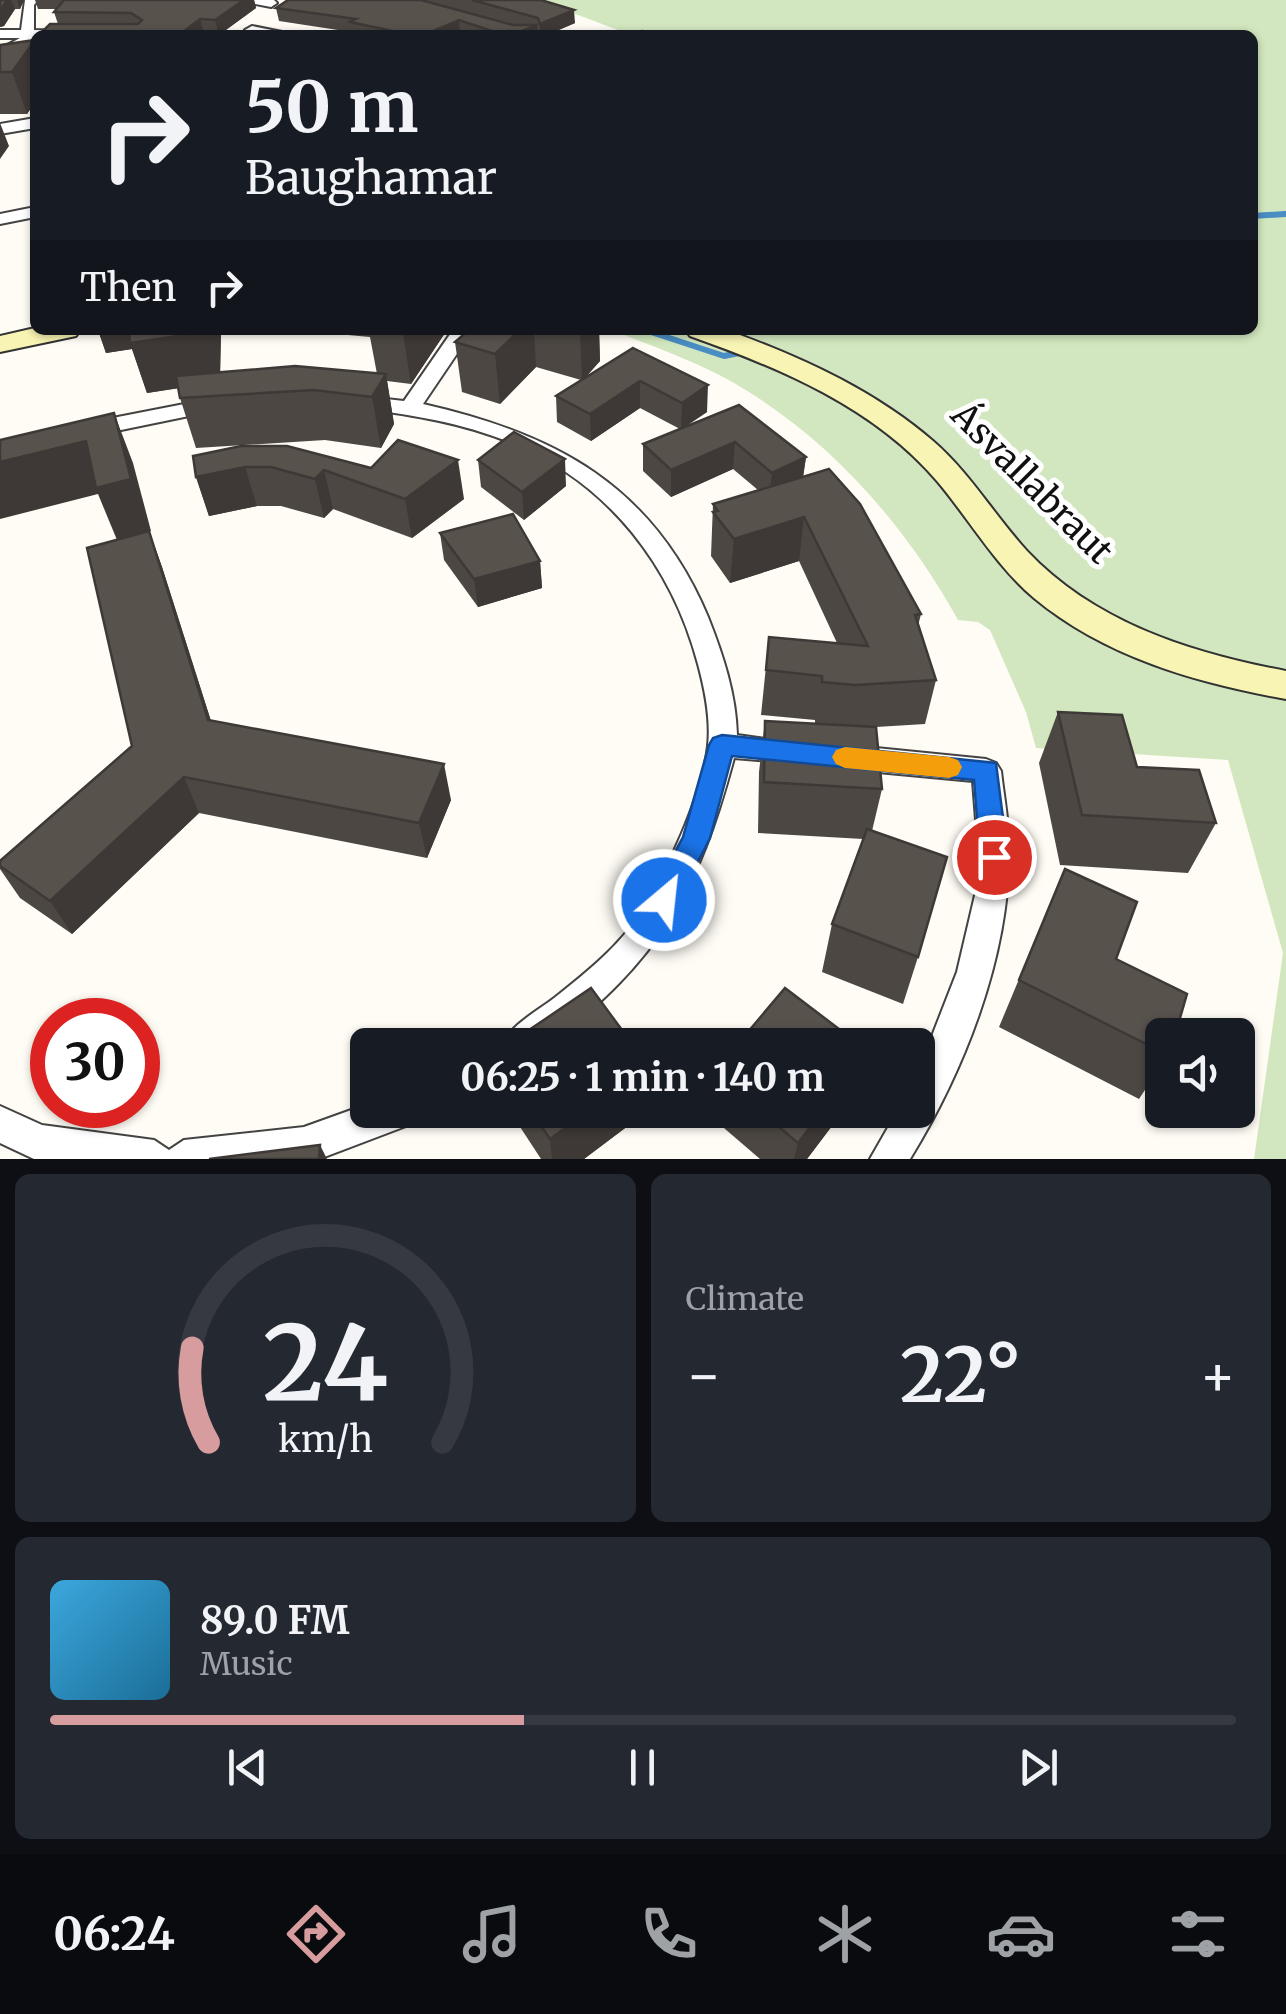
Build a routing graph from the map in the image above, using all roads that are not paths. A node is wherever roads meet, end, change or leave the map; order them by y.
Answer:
1 (32, 0) edge
2 (241, 0) edge
3 (271, 3) dead end
4 (30, 33) junction
5 (0, 34) edge
6 (0, 56) edge
7 (26, 58) edge
8 (30, 124) edge
9 (0, 129) edge
10 (30, 213) edge
11 (0, 219) edge
12 (30, 329) edge
13 (42, 335) edge
14 (460, 335) edge
15 (713, 335) edge
16 (743, 335) edge
17 (0, 336) edge
18 (0, 344) edge
19 (326, 400) edge
20 (237, 402) edge
21 (410, 408) junction
22 (60, 436) edge
23 (1286, 670) edge
24 (1286, 684) edge
25 (722, 745) junction
26 (546, 1028) edge
27 (0, 1124) edge
28 (352, 1128) edge
29 (154, 1159) edge
30 (184, 1159) edge
31 (889, 1159) edge

1 - 4 street
2 - 3 street
4 - 5 street
4 - 6 street
6 - 7 street
8 - 9 street
10 - 11 street
12 - 17 main road
13 - 18 main road
14 - 21 street
15 - 24 main road, Ásvallabraut
16 - 23 main road, Ásvallabraut
19 - 21 street
20 - 22 street
21 - 25 street
25 - 26 street
25 - 31 street
27 - 29 street
28 - 30 street

